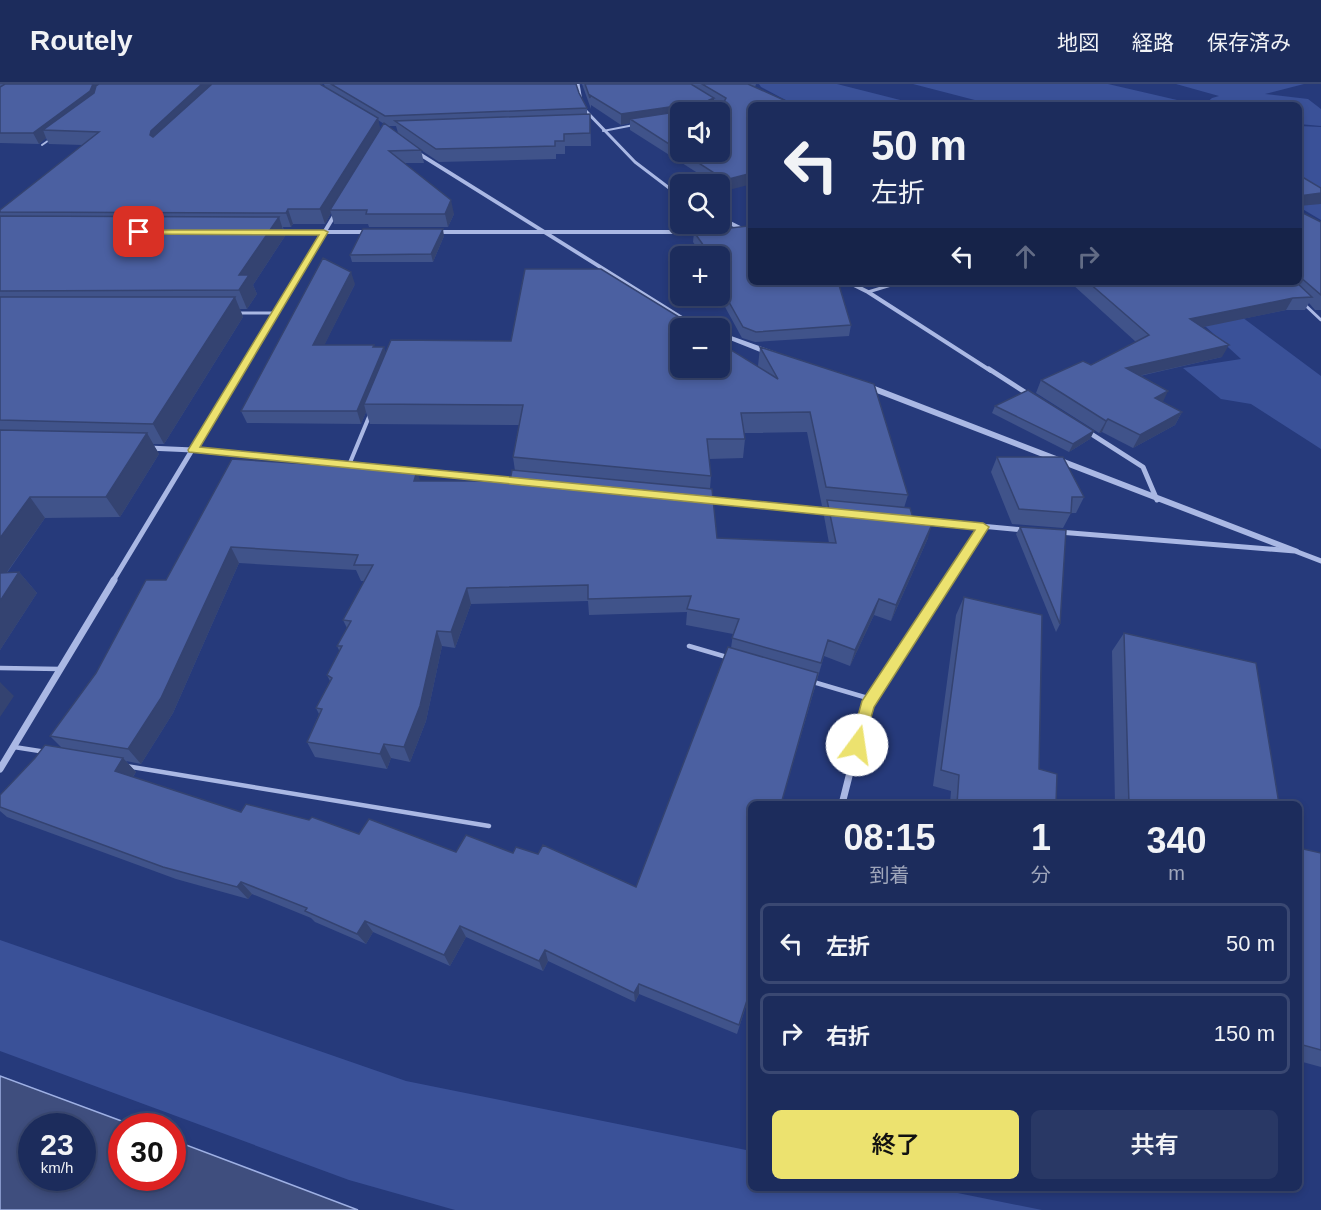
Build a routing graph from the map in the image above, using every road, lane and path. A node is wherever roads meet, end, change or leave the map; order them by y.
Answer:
1 (578, 84) edge
2 (637, 125) edge
3 (603, 130) junction
4 (52, 138) edge
5 (404, 143) edge
6 (42, 145) edge
7 (670, 189) edge
8 (343, 202) edge
9 (730, 223) edge
10 (266, 232) edge
11 (324, 232) junction
12 (370, 232) edge
13 (428, 232) edge
14 (544, 232) junction
15 (670, 232) edge
16 (735, 232) edge
17 (748, 232) edge
18 (748, 233) edge
19 (854, 285) edge
20 (891, 285) edge
21 (868, 292) junction
22 (1299, 299) edge
23 (228, 313) edge
24 (275, 313) junction
25 (682, 318) edge
26 (1321, 320) edge
27 (730, 338) edge
28 (783, 357) edge
29 (849, 380) edge
30 (1036, 399) edge
31 (374, 404) edge
32 (1075, 424) edge
33 (137, 447) edge
34 (193, 450) junction
35 (350, 465) junction
36 (520, 482) edge
37 (696, 499) edge
38 (1157, 500) junction
39 (834, 512) edge
40 (903, 519) edge
41 (983, 527) junction
42 (1026, 530) edge
43 (1048, 532) edge
44 (1295, 551) junction
45 (1321, 561) edge
46 (689, 646) dead end
47 (735, 659) edge
48 (0, 668) edge
49 (60, 669) junction
50 (803, 679) edge
51 (871, 699) junction
52 (14, 747) junction
53 (48, 753) edge
54 (118, 764) edge
55 (0, 769) edge
56 (843, 801) edge
57 (489, 826) dead end

1 - 3 street
2 - 3 lane
3 - 7 street
4 - 6 lane
5 - 14 street
8 - 11 street
9 - 17 street
10 - 11 street
11 - 12 street
11 - 24 street
13 - 14 street
14 - 15 street
14 - 25 street
16 - 18 street
19 - 21 street
20 - 21 lane
21 - 30 street
22 - 26 lane
23 - 24 lane
24 - 34 street
27 - 28 street
29 - 38 street
31 - 35 lane
32 - 38 street
33 - 34 street
34 - 35 street
34 - 49 street
35 - 36 street
37 - 39 street
38 - 44 street
40 - 41 street
41 - 42 street
41 - 51 street
43 - 44 street
44 - 45 street
46 - 47 lane
48 - 49 lane
49 - 52 street
50 - 51 lane
51 - 56 street
52 - 53 lane
52 - 55 street
54 - 57 lane

